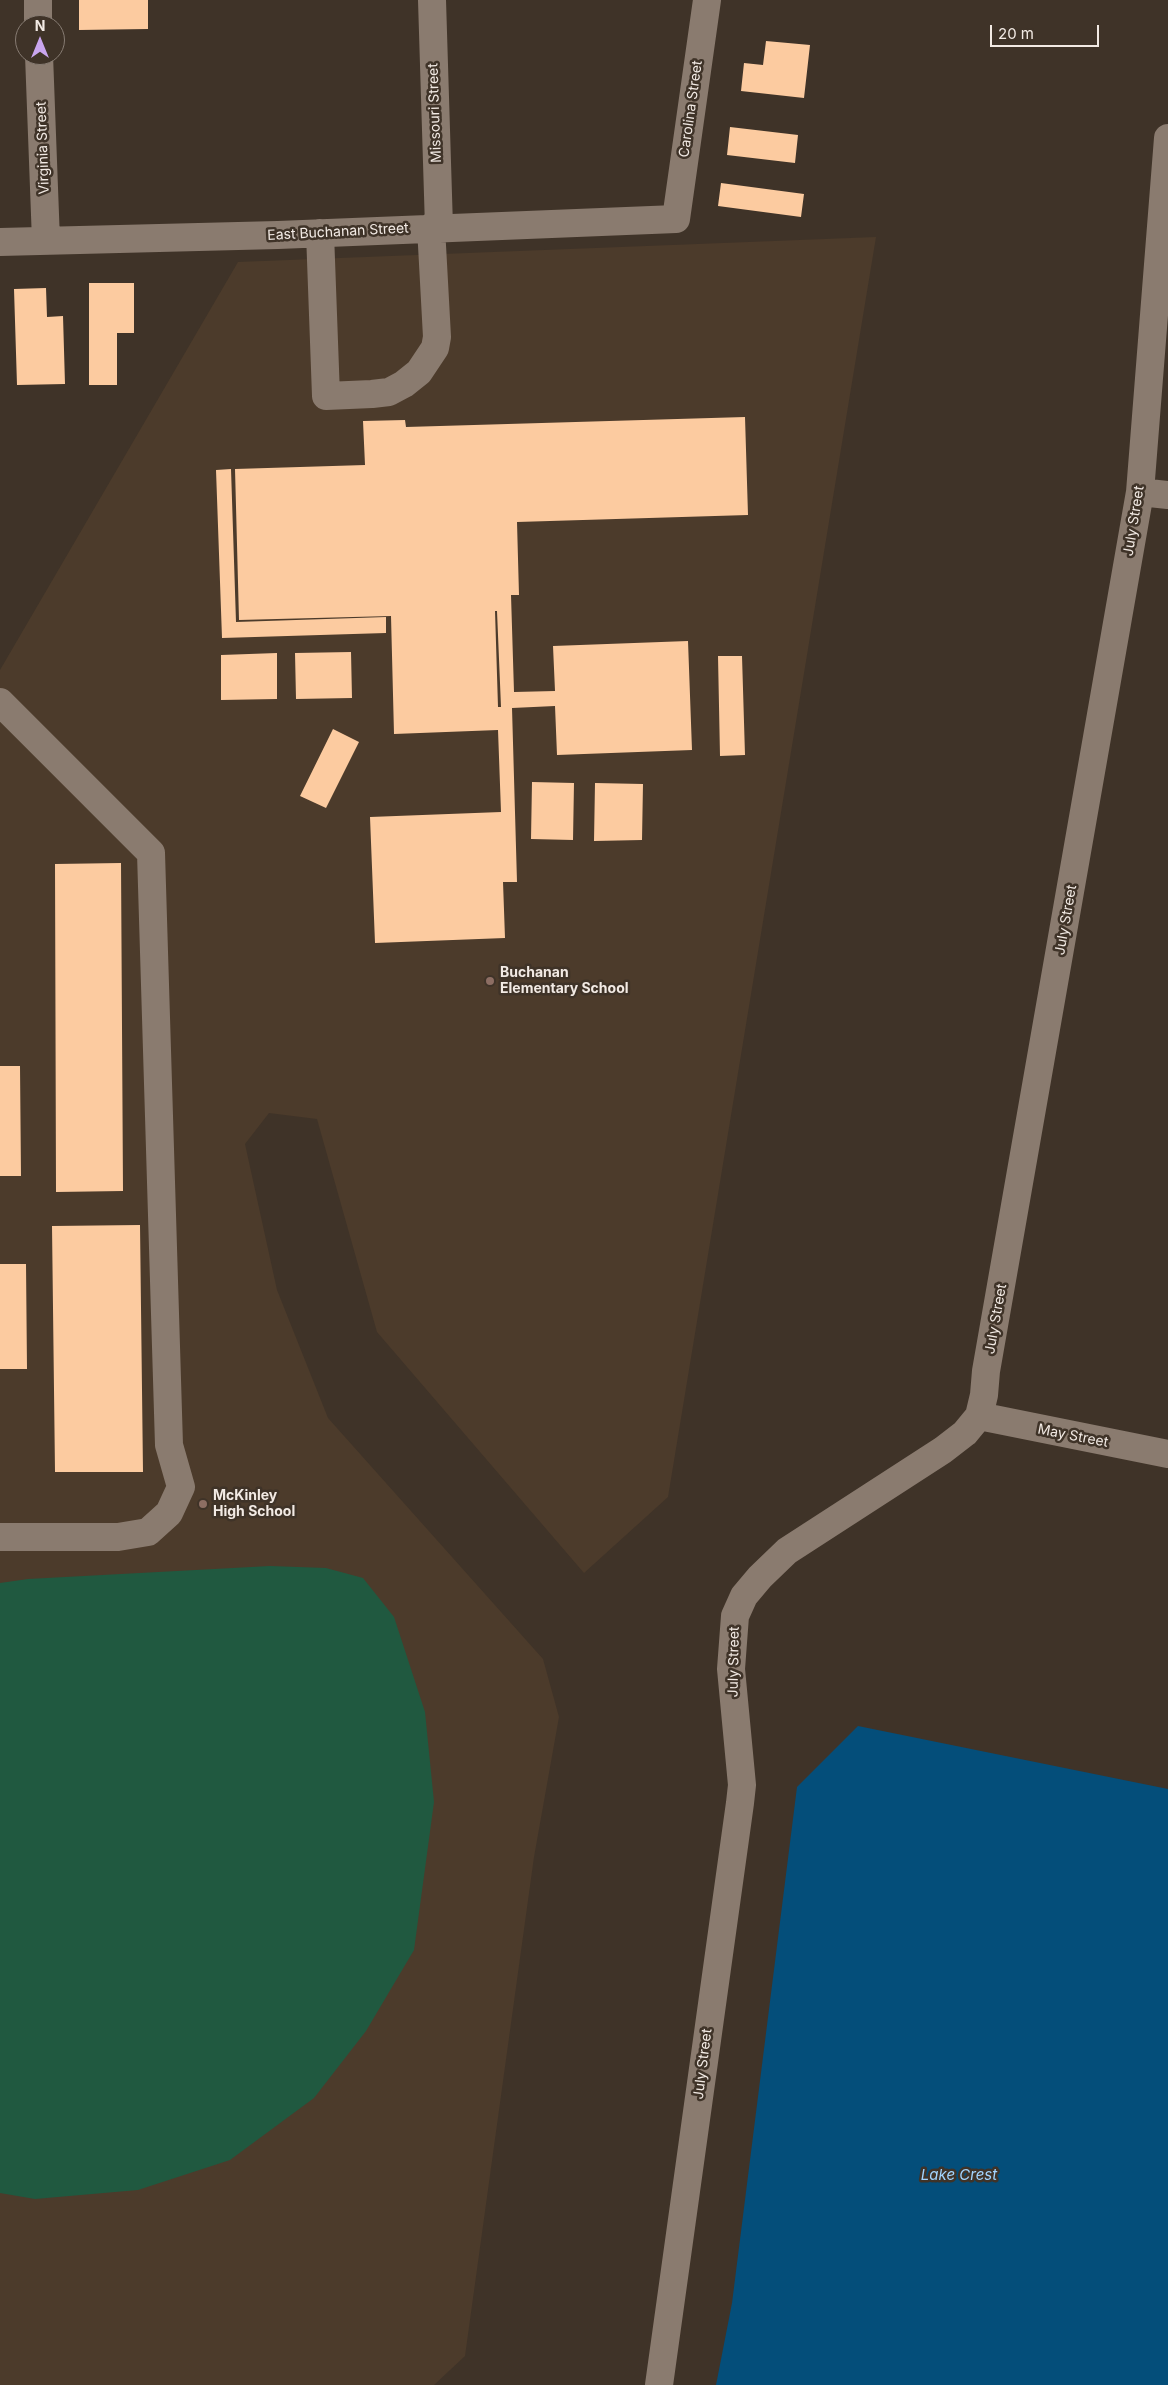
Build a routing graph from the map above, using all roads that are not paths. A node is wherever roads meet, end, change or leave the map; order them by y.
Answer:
1 (38, 0) edge
2 (432, 0) edge
3 (707, 0) edge
4 (38, 15) edge
5 (40, 65) edge
6 (1168, 138) edge
7 (676, 219) joint
8 (435, 227) junction
9 (320, 233) junction
10 (46, 241) junction
11 (0, 242) edge
12 (1140, 492) junction
13 (1168, 495) edge
14 (0, 702) edge
15 (979, 1416) junction
16 (1168, 1454) edge
17 (0, 1537) edge
18 (658, 2385) edge

1 - 4 street
2 - 8 street, Missouri Street
3 - 7 street, Carolina Street
5 - 10 street, Virginia Street
6 - 12 street, July Street
7 - 8 street, East Buchanan Street
8 - 9 street, East Buchanan Street
8 - 9 street, Missouri Street
9 - 10 street, East Buchanan Street
10 - 11 street, East Buchanan Street
12 - 13 street
12 - 15 street, July Street
14 - 17 street
15 - 16 street, May Street
15 - 18 street, July Street

